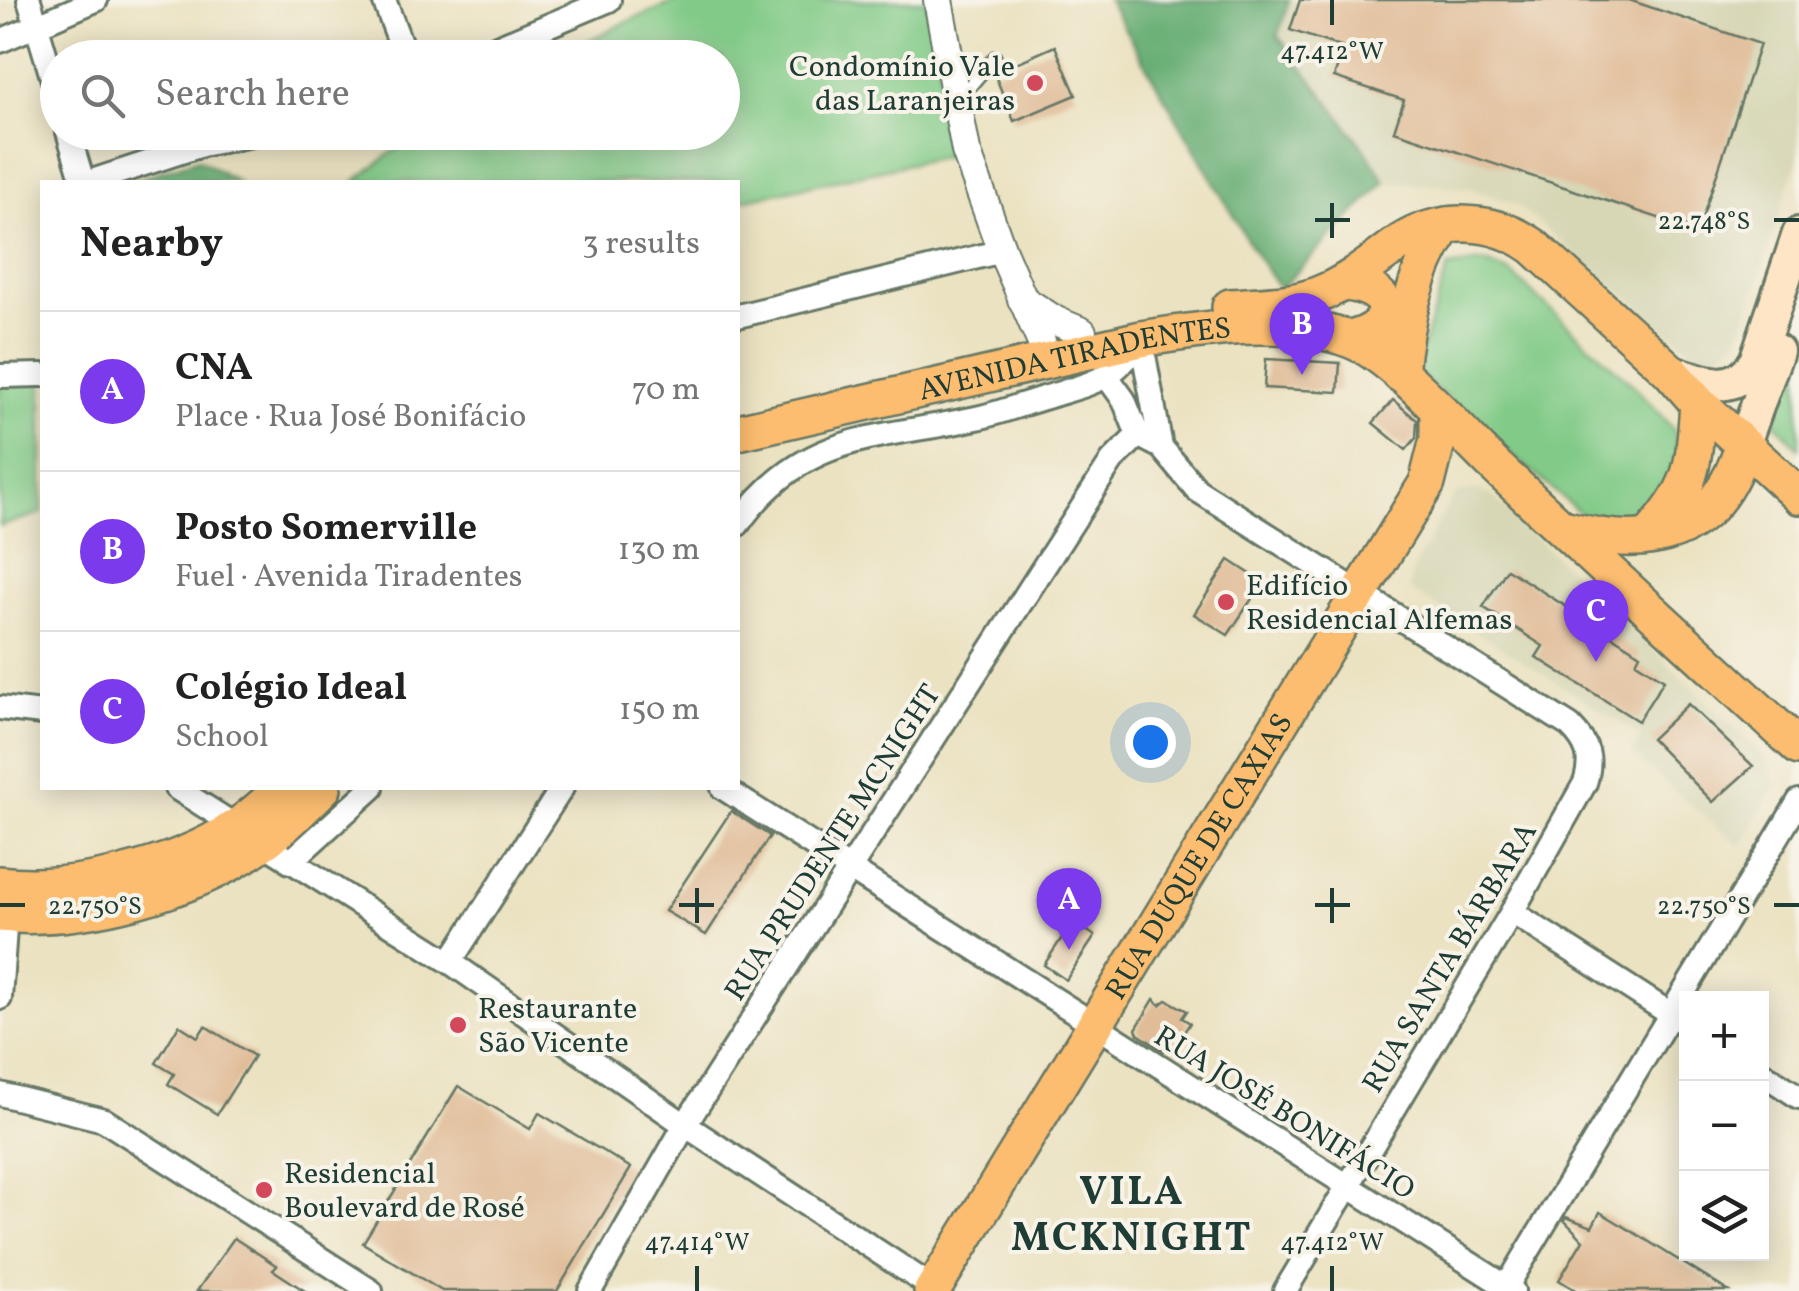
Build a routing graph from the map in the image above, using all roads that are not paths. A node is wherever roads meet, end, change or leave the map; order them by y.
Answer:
1 (29, 0) edge
2 (96, 0) edge
3 (384, 0) edge
4 (609, 0) edge
5 (938, 0) edge
6 (36, 24) junction
7 (41, 40) edge
8 (399, 40) edge
9 (514, 40) edge
10 (0, 41) edge
11 (995, 57) dead end
12 (957, 101) junction
13 (74, 150) edge
14 (184, 150) edge
15 (85, 180) edge
16 (92, 180) edge
17 (1447, 226) junction
18 (1799, 234) edge
19 (1002, 251) junction
20 (1344, 283) junction
21 (1799, 290) edge
22 (1021, 298) junction
23 (740, 316) edge
24 (1141, 339) junction
25 (1350, 339) junction
26 (1064, 343) junction
27 (1670, 371) junction
28 (1400, 374) junction
29 (40, 375) edge
30 (0, 376) edge
31 (1108, 378) junction
32 (1698, 403) junction
33 (740, 411) edge
34 (1438, 411) junction
35 (740, 431) edge
36 (1138, 436) junction
37 (1743, 446) junction
38 (1161, 447) junction
39 (1799, 496) edge
40 (740, 521) edge
41 (1561, 528) junction
42 (1648, 538) junction
43 (1360, 592) junction
44 (0, 708) edge
45 (40, 712) edge
46 (1799, 747) edge
47 (179, 790) edge
48 (282, 790) edge
49 (321, 790) edge
50 (368, 790) edge
51 (561, 790) edge
52 (726, 790) edge
53 (1799, 801) edge
54 (262, 844) junction
55 (852, 869) junction
56 (3, 899) edge
57 (1512, 912) junction
58 (450, 962) junction
59 (0, 998) edge
60 (1678, 1019) edge
61 (1094, 1026) junction
62 (1769, 1078) edge
63 (0, 1094) edge
64 (1799, 1097) edge
65 (684, 1125) junction
66 (1346, 1186) junction
67 (934, 1290) edge
68 (1508, 1290) edge
69 (371, 1291) edge
70 (590, 1291) edge
71 (1286, 1291) edge

1 - 6 street
2 - 6 street
3 - 8 street
4 - 9 street
5 - 12 street
6 - 7 street
6 - 10 street
11 - 12 lane
12 - 19 street
13 - 15 street
14 - 16 street
17 - 20 main road, AVENIDA TIRADENTES
17 - 27 main road
17 - 28 main road
18 - 27 main road
19 - 22 street
19 - 23 street
20 - 25 main road
20 - 26 main road, AVENIDA TIRADENTES
21 - 37 main road
22 - 26 street
22 - 26 street
24 - 25 main road, AVENIDA TIRADENTES
24 - 26 main road, AVENIDA TIRADENTES
24 - 31 street
24 - 38 street
25 - 28 main road, AVENIDA TIRADENTES
26 - 33 main road, AVENIDA TIRADENTES
26 - 35 main road, AVENIDA TIRADENTES
27 - 32 main road
28 - 34 main road, AVENIDA TIRADENTES
29 - 30 street
31 - 36 street
31 - 40 street
32 - 37 main road
32 - 42 main road
34 - 41 main road, AVENIDA TIRADENTES
34 - 43 main road, RUA DUQUE DE CAXIAS
36 - 38 street
36 - 55 street, RUA PRUDENTE MCNIGHT
37 - 39 main road
37 - 42 main road
38 - 43 street
41 - 42 main road
41 - 46 main road, AVENIDA TIRADENTES
43 - 57 street, RUA SANTA BÁRBARA
43 - 61 main road, RUA DUQUE DE CAXIAS
44 - 45 street
47 - 54 street
48 - 54 main road
49 - 54 main road
50 - 54 street
51 - 58 street
52 - 55 street, RUA JOSÉ BONIFÁCIO
53 - 60 street
54 - 56 main road
54 - 58 street
55 - 61 street, RUA JOSÉ BONIFÁCIO
55 - 65 street, RUA PRUDENTE MCNIGHT
56 - 59 street
57 - 60 street
57 - 66 street, RUA SANTA BÁRBARA
58 - 65 street
60 - 68 street
61 - 66 street, RUA JOSÉ BONIFÁCIO
61 - 67 main road, RUA DUQUE DE CAXIAS
62 - 64 street
63 - 69 street
65 - 67 street
65 - 70 street, RUA PRUDENTE MCNIGHT
66 - 68 street, RUA JOSÉ BONIFÁCIO
66 - 71 street, RUA SANTA BÁRBARA

